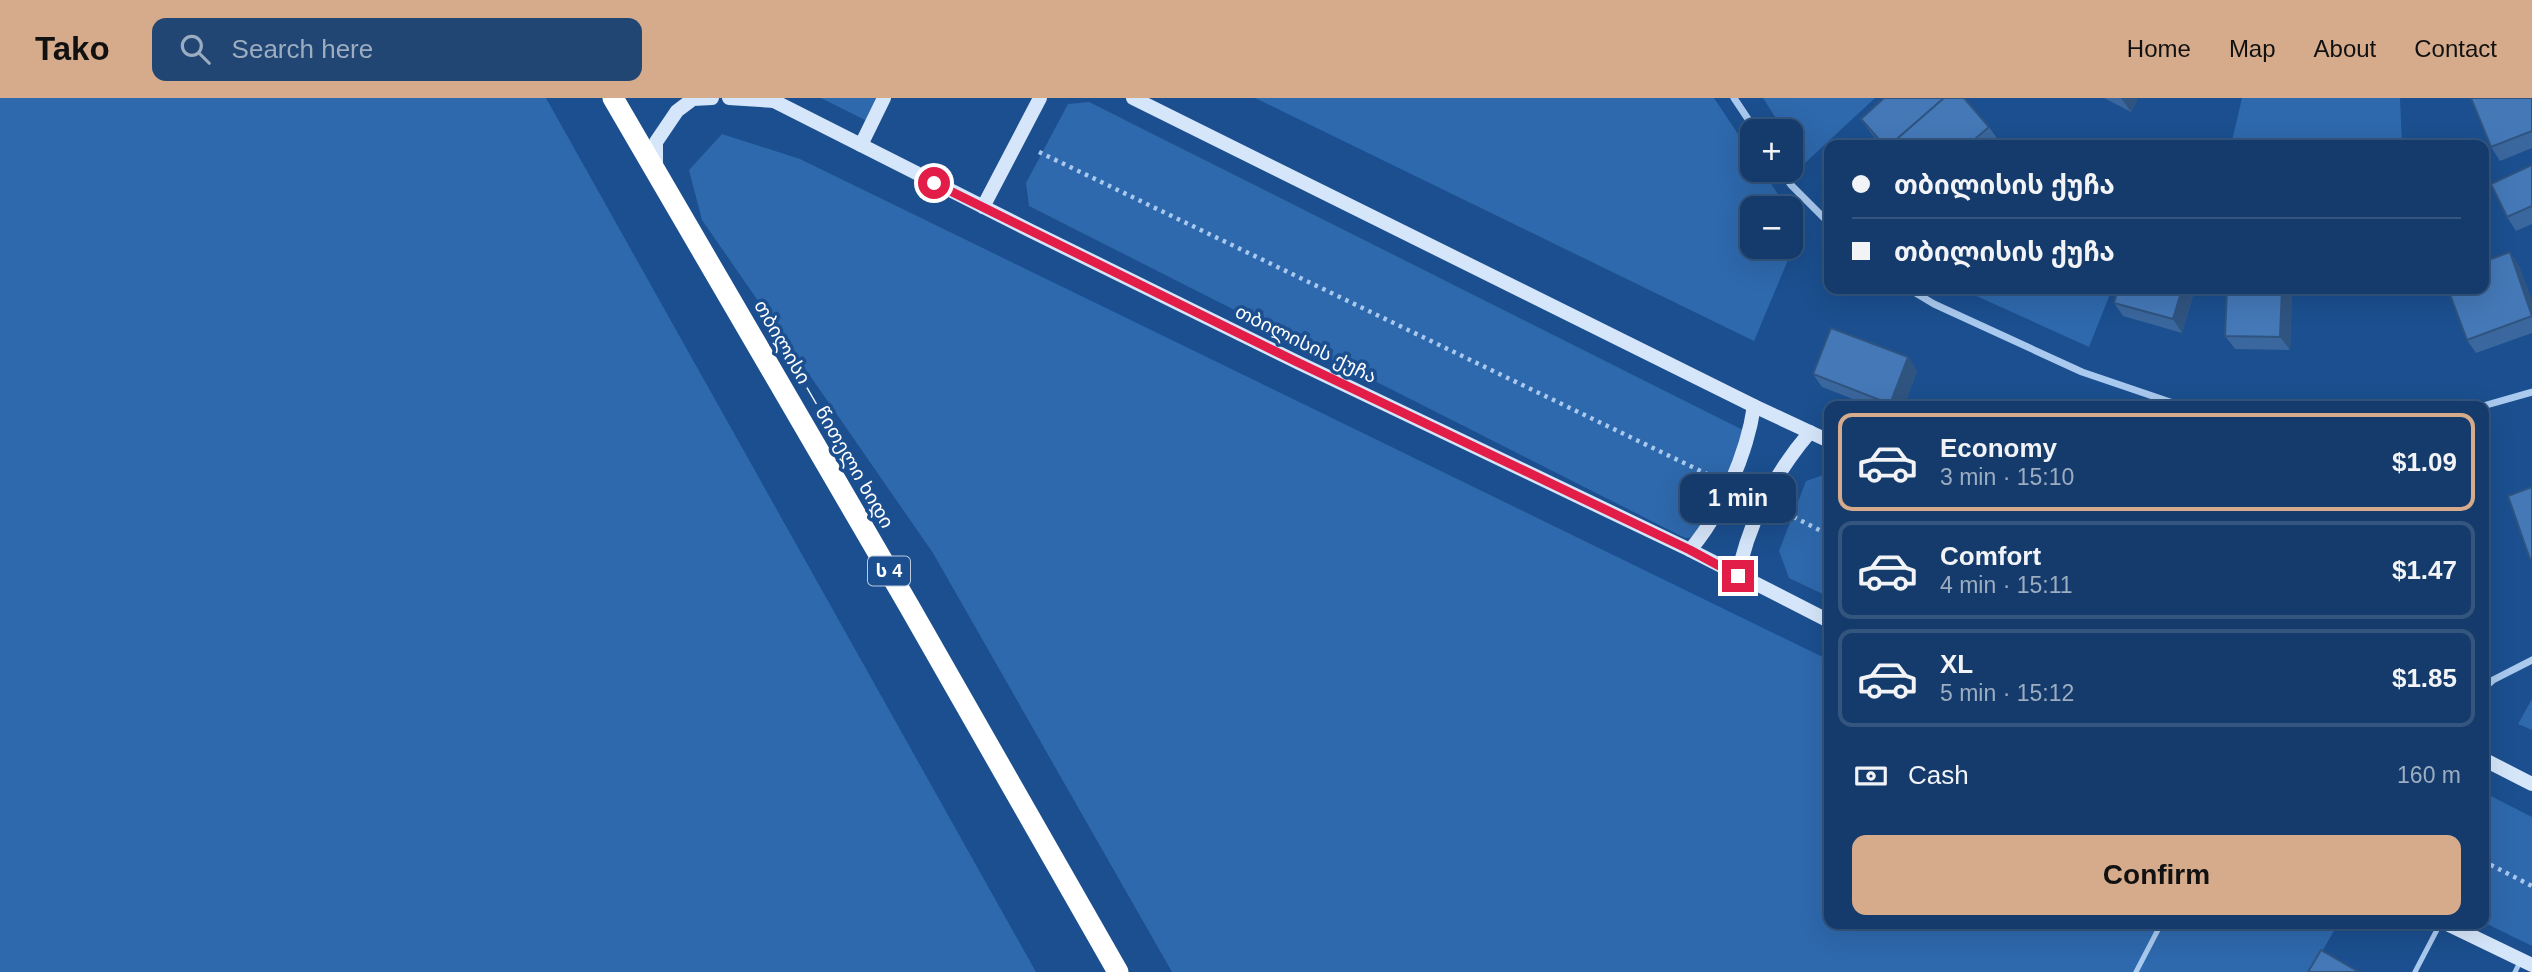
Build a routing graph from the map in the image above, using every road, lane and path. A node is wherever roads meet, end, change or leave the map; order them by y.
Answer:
1 (613, 98) edge
2 (712, 98) edge
3 (729, 98) edge
4 (884, 98) edge
5 (1040, 98) edge
6 (1133, 98) edge
7 (1734, 98) edge
8 (771, 100) edge
9 (1748, 119) edge
10 (1018, 141) junction
11 (861, 145) junction
12 (656, 171) junction
13 (1789, 182) edge
14 (983, 207) junction
15 (1824, 218) edge
16 (1917, 294) edge
17 (2532, 392) edge
18 (2167, 401) edge
19 (2489, 404) edge
20 (1754, 406) junction
21 (1810, 432) junction
22 (1824, 439) edge
23 (1728, 484) junction
24 (1764, 502) junction
25 (1824, 532) edge
26 (1690, 550) junction
27 (1738, 576) junction
28 (1824, 619) edge
29 (2532, 660) edge
30 (2489, 684) edge
31 (2489, 762) edge
32 (2532, 783) edge
33 (2489, 864) edge
34 (2532, 886) edge
35 (2158, 929) edge
36 (2437, 929) edge
37 (2455, 929) edge
38 (2523, 966) edge
39 (1118, 972) edge
40 (2136, 972) edge
41 (2415, 972) edge

1 - 12 highway, თბილისი — წითელი ხიდი / ს 4
2 - 12 main road
3 - 8 main road
4 - 11 main road
5 - 10 main road
6 - 20 main road
7 - 9 street
8 - 11 main road, თბილისის ქუჩა
10 - 14 main road
10 - 23 path
11 - 14 main road, თბილისის ქუჩა
12 - 39 highway, თბილისი — წითელი ხიდი / ს 4
13 - 15 street
14 - 26 main road, თბილისის ქუჩა
16 - 18 street
17 - 19 street
20 - 21 main road
20 - 23 main road
21 - 22 main road
21 - 24 main road
23 - 26 main road
24 - 25 path
24 - 27 main road
26 - 27 main road, თბილისის ქუჩა
27 - 28 main road, თბილისის ქუჩა
29 - 30 street
31 - 32 main road
33 - 34 path
35 - 40 lane
36 - 41 lane
37 - 38 main road

